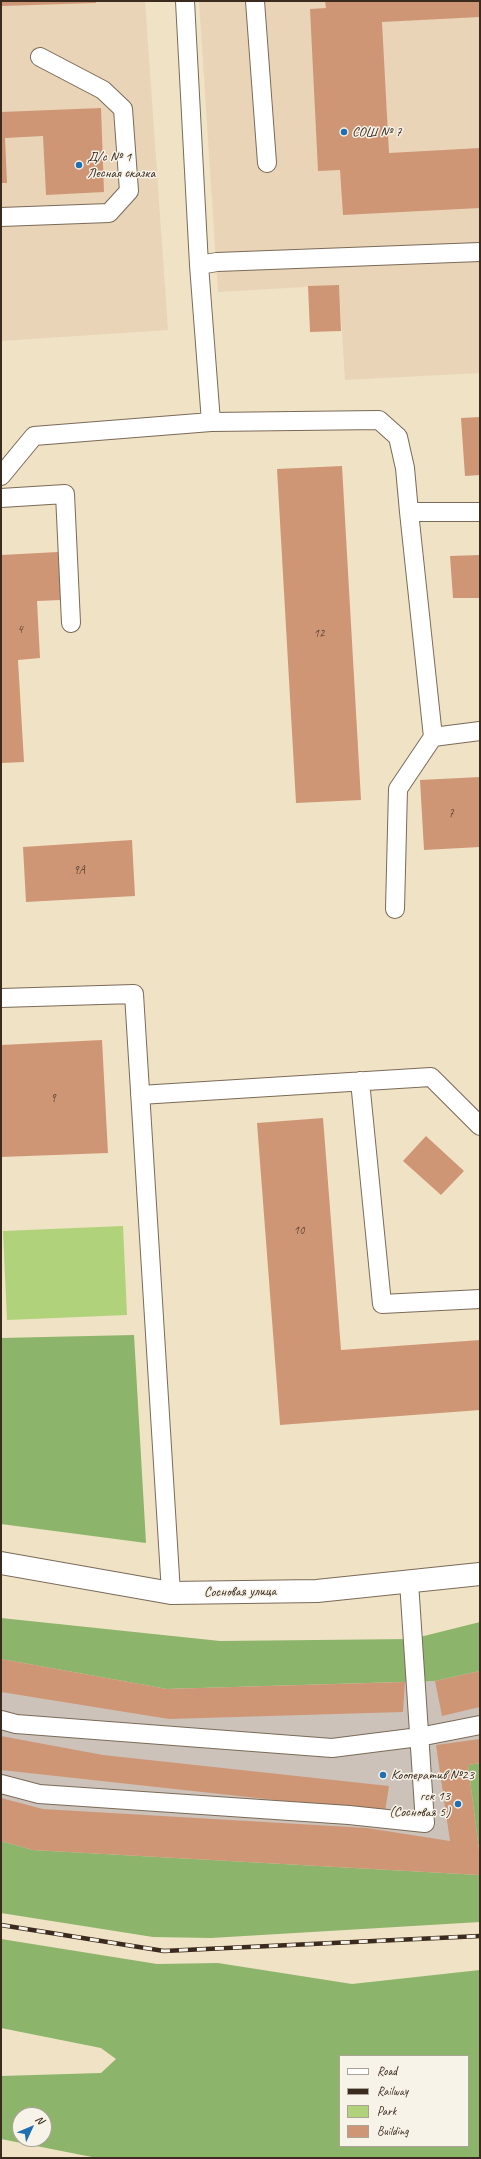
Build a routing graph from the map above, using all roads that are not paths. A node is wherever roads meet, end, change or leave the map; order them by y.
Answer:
1 (185, 1) edge
2 (255, 1) edge
3 (40, 57) dead end
4 (267, 163) dead end
5 (1, 217) edge
6 (480, 252) edge
7 (199, 265) junction
8 (211, 422) junction
9 (1, 476) edge
10 (1, 498) edge
11 (409, 512) junction
12 (480, 512) edge
13 (71, 623) dead end
14 (480, 731) edge
15 (433, 737) junction
16 (395, 909) dead end
17 (1, 998) edge
18 (360, 1081) junction
19 (140, 1095) junction
20 (480, 1126) edge
21 (480, 1299) edge
22 (1, 1563) edge
23 (480, 1574) edge
24 (409, 1582) junction
25 (171, 1593) junction
26 (1, 1720) edge
27 (480, 1725) edge
28 (419, 1737) junction
29 (1, 1784) edge

1 - 7 lane
2 - 4 lane
3 - 5 lane
6 - 7 lane
7 - 8 lane
8 - 9 lane
8 - 11 lane
10 - 13 lane
11 - 12 lane
11 - 15 lane
14 - 15 lane
15 - 16 lane
17 - 19 lane
18 - 19 lane
18 - 20 lane
18 - 21 lane
19 - 25 lane
22 - 25 street, Сосновая улица
23 - 24 street, Сосновая улица
24 - 25 street, Сосновая улица
24 - 28 lane
26 - 28 lane
27 - 28 lane
28 - 29 lane

